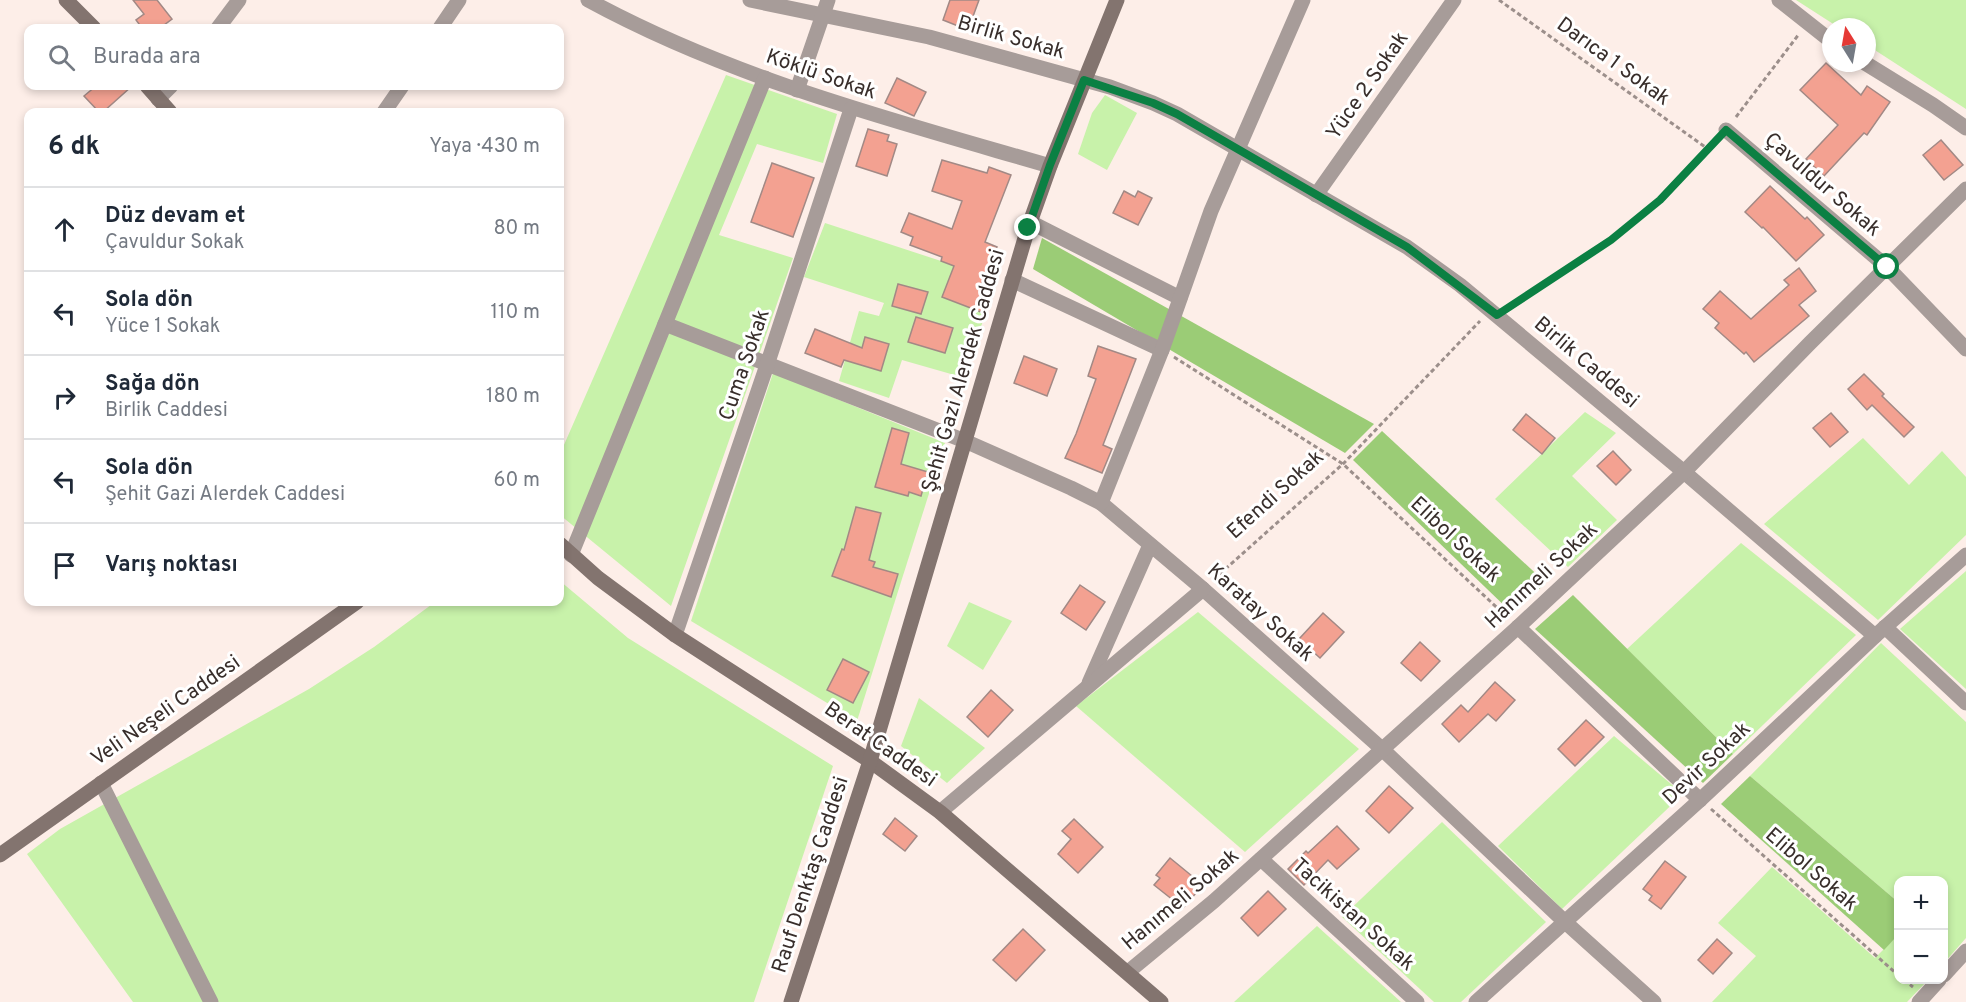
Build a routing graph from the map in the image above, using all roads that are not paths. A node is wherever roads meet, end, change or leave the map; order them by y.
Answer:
1 (66, 0) edge
2 (239, 0) edge
3 (459, 0) edge
4 (588, 0) edge
5 (750, 0) edge
6 (1117, 0) edge
7 (1304, 0) edge
8 (1454, 0) edge
9 (1779, 0) edge
10 (825, 7) edge
11 (90, 24) edge
12 (221, 24) edge
13 (443, 24) edge
14 (1822, 34) edge
15 (1876, 70) edge
16 (765, 78) junction
17 (1084, 80) junction
18 (151, 90) edge
19 (167, 90) edge
20 (399, 90) edge
21 (797, 90) junction
22 (159, 99) junction
23 (167, 108) edge
24 (387, 108) edge
25 (851, 108) junction
26 (1966, 128) edge
27 (1726, 130) road end
28 (1237, 150) junction
29 (1050, 165) junction
30 (1966, 189) edge
31 (1317, 195) junction
32 (1030, 222) junction
33 (1887, 267) junction
34 (1012, 280) junction
35 (1180, 298) junction
36 (665, 324) junction
37 (1966, 349) edge
38 (1162, 350) junction
39 (767, 365) junction
40 (965, 441) junction
41 (1684, 472) junction
42 (1101, 503) junction
43 (1150, 545) junction
44 (566, 550) edge
45 (1966, 555) edge
46 (1203, 589) junction
47 (351, 606) edge
48 (1518, 627) junction
49 (1880, 631) junction
50 (675, 634) junction
51 (1086, 688) junction
52 (1966, 703) edge
53 (1382, 749) junction
54 (870, 761) junction
55 (101, 783) junction
56 (1700, 800) junction
57 (940, 812) junction
58 (0, 855) edge
59 (1261, 859) junction
60 (1564, 921) junction
61 (1966, 951) edge
62 (1948, 971) edge
63 (1128, 972) junction
64 (1935, 984) edge
65 (211, 1002) edge
66 (791, 1002) edge
67 (1161, 1002) edge
68 (1417, 1002) edge
69 (1476, 1002) edge
70 (1654, 1002) edge
71 (1919, 1002) edge

1 - 11 street
2 - 12 street
3 - 13 street
4 - 16 street, Köklü Sokak
5 - 10 street, Birlik Sokak
6 - 17 street, Şehit Gazi Alerdek Caddesi
7 - 28 street
8 - 31 street, Yüce 2 Sokak
9 - 14 street
10 - 17 street, Birlik Sokak
10 - 21 street
15 - 26 street
16 - 21 street, Köklü Sokak
16 - 36 street
17 - 28 street, Birlik Caddesi
17 - 29 street, Şehit Gazi Alerdek Caddesi
18 - 22 street
19 - 22 street
20 - 24 street
21 - 25 street, Köklü Sokak
22 - 23 street
25 - 29 street, Köklü Sokak
25 - 39 street, Cuma Sokak
27 - 33 street, Çavuldur Sokak
28 - 31 street, Birlik Caddesi
28 - 35 street
29 - 32 street, Şehit Gazi Alerdek Caddesi
30 - 33 street, Hanımeli Sokak
31 - 41 street, Birlik Caddesi
32 - 34 street, Şehit Gazi Alerdek Caddesi
32 - 35 street
33 - 37 street, Çavuldur Sokak
33 - 41 street, Hanımeli Sokak
34 - 38 street
34 - 40 street, Şehit Gazi Alerdek Caddesi
35 - 38 street
36 - 39 street, Karatay Sokak
36 - 44 street
38 - 42 street
39 - 40 street, Karatay Sokak
39 - 50 street, Cuma Sokak
40 - 42 street, Karatay Sokak
40 - 54 street, Şehit Gazi Alerdek Caddesi
41 - 48 street, Hanımeli Sokak
41 - 49 street, Birlik Caddesi
42 - 43 street, Karatay Sokak
43 - 46 street, Karatay Sokak
43 - 51 street
44 - 50 street, Berat Caddesi
45 - 49 street, Devir Sokak
46 - 51 street
46 - 53 street, Karatay Sokak
47 - 55 street, Veli Neşeli Caddesi
48 - 53 street, Hanımeli Sokak
48 - 56 street
49 - 52 street
49 - 56 street, Devir Sokak
50 - 54 street, Berat Caddesi
51 - 57 street
53 - 59 street, Hanımeli Sokak
53 - 60 street, Karatay Sokak
54 - 57 street, Berat Caddesi
54 - 66 street, Rauf Denktaş Caddesi
55 - 58 street, Veli Neşeli Caddesi
55 - 65 street
56 - 60 street, Devir Sokak
57 - 63 street, Berat Caddesi
59 - 63 street, Hanımeli Sokak
59 - 68 street, Tacikistan Sokak
60 - 69 street, Devir Sokak
60 - 70 street, Karatay Sokak
61 - 62 street
63 - 67 street, Berat Caddesi
64 - 71 street

